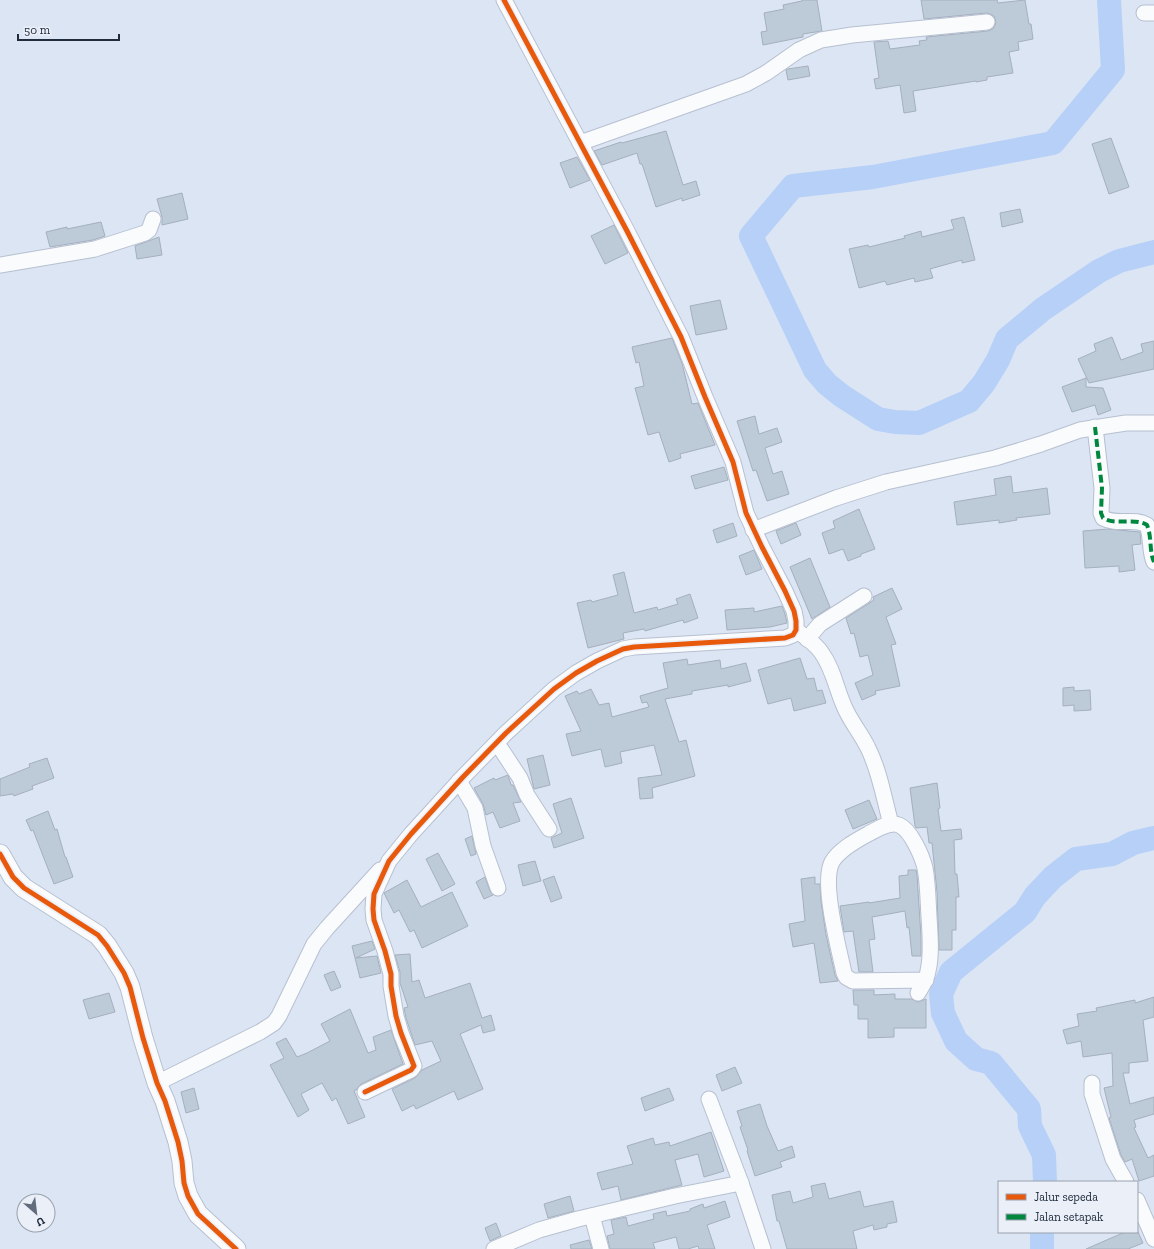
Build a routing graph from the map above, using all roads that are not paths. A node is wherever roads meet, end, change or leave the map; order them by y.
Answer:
1 (504, 0) edge
2 (987, 22) dead end
3 (580, 143) junction
4 (153, 219) dead end
5 (0, 265) edge
6 (1154, 423) edge
7 (1095, 427) junction
8 (753, 530) junction
9 (1154, 562) edge
10 (864, 596) dead end
11 (802, 634) junction
12 (496, 743) junction
13 (459, 781) junction
14 (891, 824) junction
15 (549, 829) dead end
16 (0, 854) edge
17 (389, 861) junction
18 (498, 888) dead end
19 (926, 980) junction
20 (918, 993) dead end
21 (157, 1083) junction
22 (1092, 1083) dead end
23 (365, 1092) dead end
24 (709, 1099) dead end
25 (1125, 1181) edge
26 (741, 1184) junction
27 (1138, 1202) edge
28 (592, 1216) junction
29 (1154, 1238) edge
30 (236, 1249) edge
31 (494, 1249) edge
32 (601, 1249) edge
33 (763, 1249) edge

1 - 3 street
2 - 3 street
3 - 8 street
4 - 5 street
6 - 7 street
7 - 8 street
7 - 9 street
8 - 11 street
10 - 11 street
11 - 12 street
11 - 14 street
12 - 13 street
12 - 15 street
13 - 17 street
13 - 18 street
14 - 19 street
14 - 19 street
16 - 21 street
17 - 21 street
17 - 23 street
19 - 20 street
21 - 30 street
22 - 25 street
24 - 26 street
26 - 28 street
26 - 33 street
27 - 29 street
28 - 31 street
28 - 32 street

